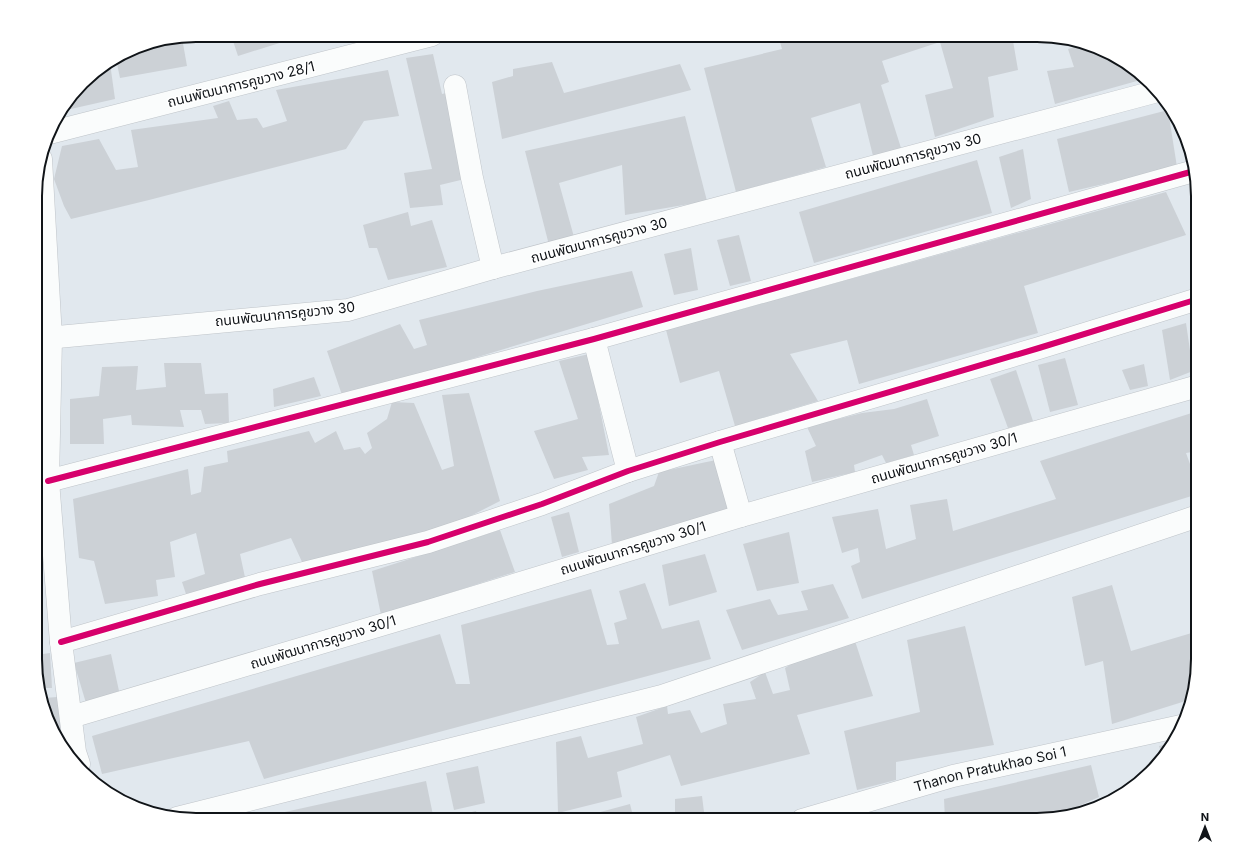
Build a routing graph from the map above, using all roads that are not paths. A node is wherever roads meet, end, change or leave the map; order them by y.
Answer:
1 (404, 42) edge
2 (455, 86) dead end
3 (1151, 93) edge
4 (57, 130) edge
5 (1189, 172) edge
6 (42, 219) edge
7 (493, 268) junction
8 (1191, 301) edge
9 (44, 338) edge
10 (594, 339) junction
11 (1191, 388) edge
12 (720, 442) junction
13 (628, 470) junction
14 (48, 481) junction
15 (741, 516) junction
16 (1191, 518) edge
17 (61, 642) junction
18 (71, 717) junction
19 (1175, 727) edge
20 (76, 756) edge
21 (197, 813) edge
22 (826, 813) edge

1 - 4 street, ถนนพัฒนาการคูขวาง 28/1
2 - 7 street
3 - 7 street, ถนนพัฒนาการคูขวาง 30
5 - 10 street
6 - 9 street
7 - 9 street, ถนนพัฒนาการคูขวาง 30
8 - 12 street
9 - 14 street
10 - 13 street
10 - 14 street
11 - 15 street, ถนนพัฒนาการคูขวาง 30/1
12 - 13 street
12 - 15 street
13 - 17 street
14 - 17 street
15 - 18 street, ถนนพัฒนาการคูขวาง 30/1
16 - 21 street
17 - 18 street
18 - 20 street
19 - 22 street, Thanon Pratukhao Soi 1

